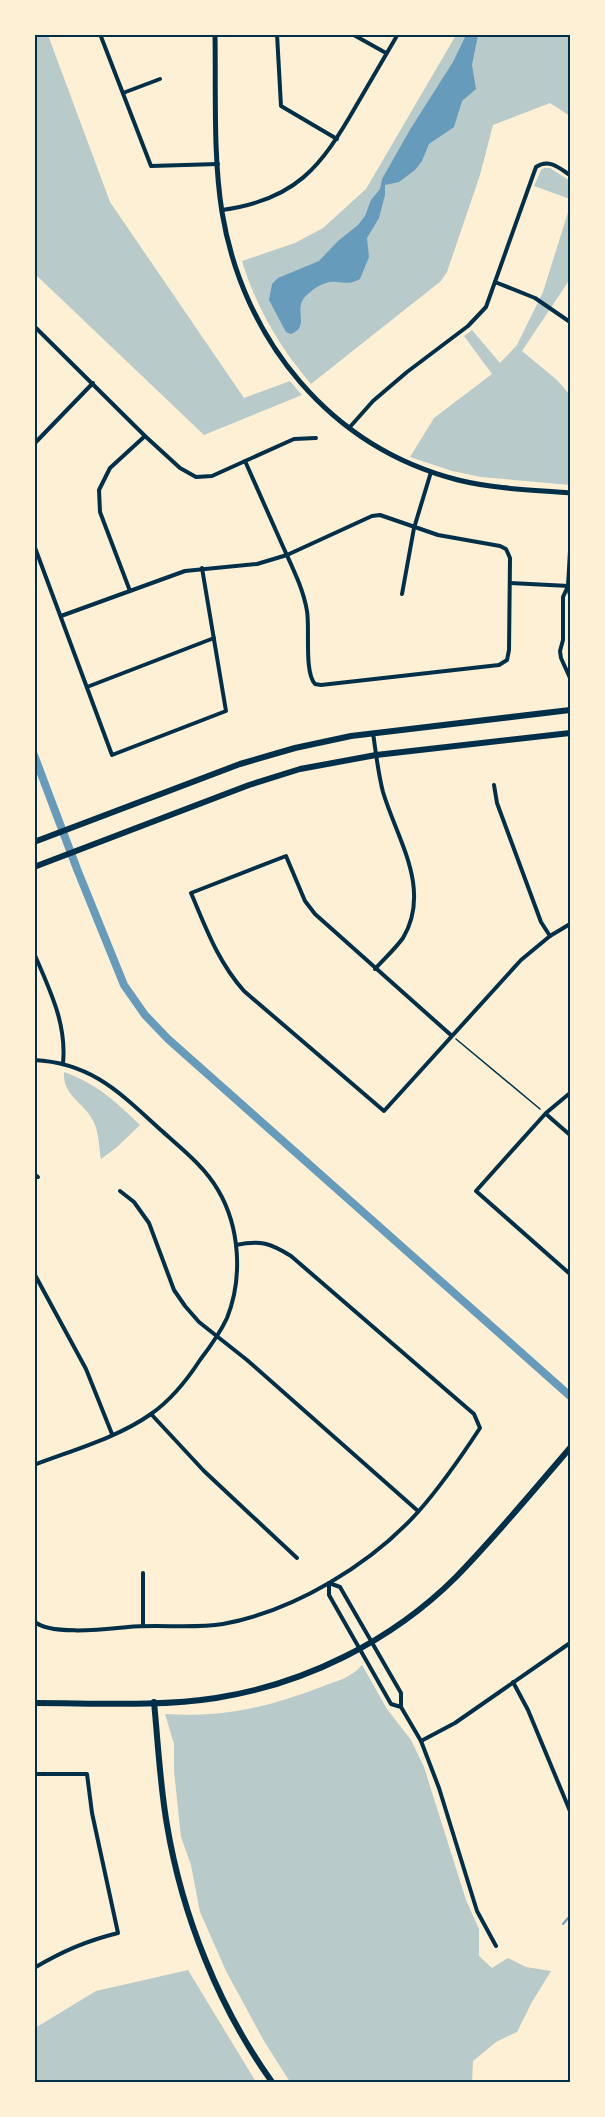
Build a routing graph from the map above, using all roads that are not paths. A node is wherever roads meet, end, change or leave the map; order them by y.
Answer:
1 (100, 34) edge
2 (215, 34) edge
3 (277, 34) edge
4 (352, 34) edge
5 (398, 34) edge
6 (387, 53) junction
7 (160, 79) dead end
8 (123, 93) junction
9 (337, 139) junction
10 (218, 164) junction
11 (570, 175) edge
12 (222, 210) junction
13 (495, 282) junction
14 (570, 322) edge
15 (35, 329) edge
16 (93, 383) junction
17 (349, 429) junction
18 (145, 436) junction
19 (316, 438) dead end
20 (34, 444) edge
21 (245, 461) junction
22 (431, 472) junction
23 (570, 493) edge
24 (414, 528) junction
25 (34, 545) edge
26 (570, 551) edge
27 (287, 555) junction
28 (202, 568) junction
29 (510, 583) junction
30 (569, 586) edge
31 (130, 591) junction
32 (402, 594) dead end
33 (570, 595) edge
34 (61, 616) junction
35 (214, 638) junction
36 (570, 678) edge
37 (87, 687) junction
38 (570, 710) edge
39 (373, 733) junction
40 (570, 733) edge
41 (376, 755) junction
42 (494, 785) dead end
43 (34, 842) edge
44 (34, 867) edge
45 (570, 924) edge
46 (550, 936) junction
47 (34, 953) edge
48 (375, 969) junction
49 (452, 1036) junction
50 (34, 1060) edge
51 (63, 1063) junction
52 (570, 1094) edge
53 (546, 1113) junction
54 (570, 1135) edge
55 (120, 1191) dead end
56 (236, 1245) junction
57 (570, 1274) edge
58 (35, 1275) edge
59 (217, 1336) junction
60 (151, 1414) junction
61 (112, 1434) junction
62 (570, 1448) edge
63 (34, 1465) edge
64 (418, 1512) junction
65 (297, 1558) dead end
66 (143, 1573) dead end
67 (329, 1583) junction
68 (36, 1622) edge
69 (143, 1625) junction
70 (371, 1642) junction
71 (570, 1643) edge
72 (360, 1649) junction
73 (513, 1682) junction
74 (154, 1702) junction
75 (34, 1703) edge
76 (401, 1707) junction
77 (421, 1741) junction
78 (34, 1774) edge
79 (570, 1810) edge
80 (496, 1946) dead end
81 (34, 1968) edge
82 (272, 2082) edge

1 - 8 street
2 - 10 street
3 - 9 street
4 - 6 street
5 - 6 street
6 - 9 street
7 - 8 street
8 - 10 street
9 - 12 street
10 - 12 street
11 - 13 street
12 - 17 street
13 - 14 street
13 - 17 street
15 - 16 street
16 - 18 street
16 - 20 street
17 - 22 street
18 - 21 street
18 - 31 street
19 - 21 street
21 - 27 street
22 - 23 street
22 - 24 street
24 - 27 street
24 - 29 street
24 - 32 street
25 - 34 street
26 - 30 street
27 - 28 street
27 - 29 street
28 - 31 street
28 - 35 street
29 - 30 street
30 - 33 street
30 - 36 street
31 - 34 street
34 - 37 street
35 - 37 street
35 - 37 street
38 - 39 main road
39 - 41 street
39 - 43 main road
40 - 41 main road
41 - 44 main road
41 - 48 street
42 - 46 street
45 - 46 street
46 - 49 street
47 - 51 street
48 - 49 street
48 - 49 street
50 - 51 street
51 - 56 street
52 - 53 street
53 - 54 street
53 - 57 street
55 - 59 street
56 - 59 street
56 - 64 street
58 - 61 street
59 - 60 street
59 - 64 street
60 - 61 street
60 - 65 street
61 - 63 street
62 - 70 main road
64 - 67 street
66 - 69 street
67 - 69 street
67 - 70 street
67 - 72 street
68 - 69 street
70 - 72 main road
70 - 76 street
71 - 73 street
72 - 74 main road
72 - 76 street
73 - 77 street
73 - 79 street
74 - 75 main road
74 - 82 main road
76 - 77 street
77 - 80 street
78 - 81 street

